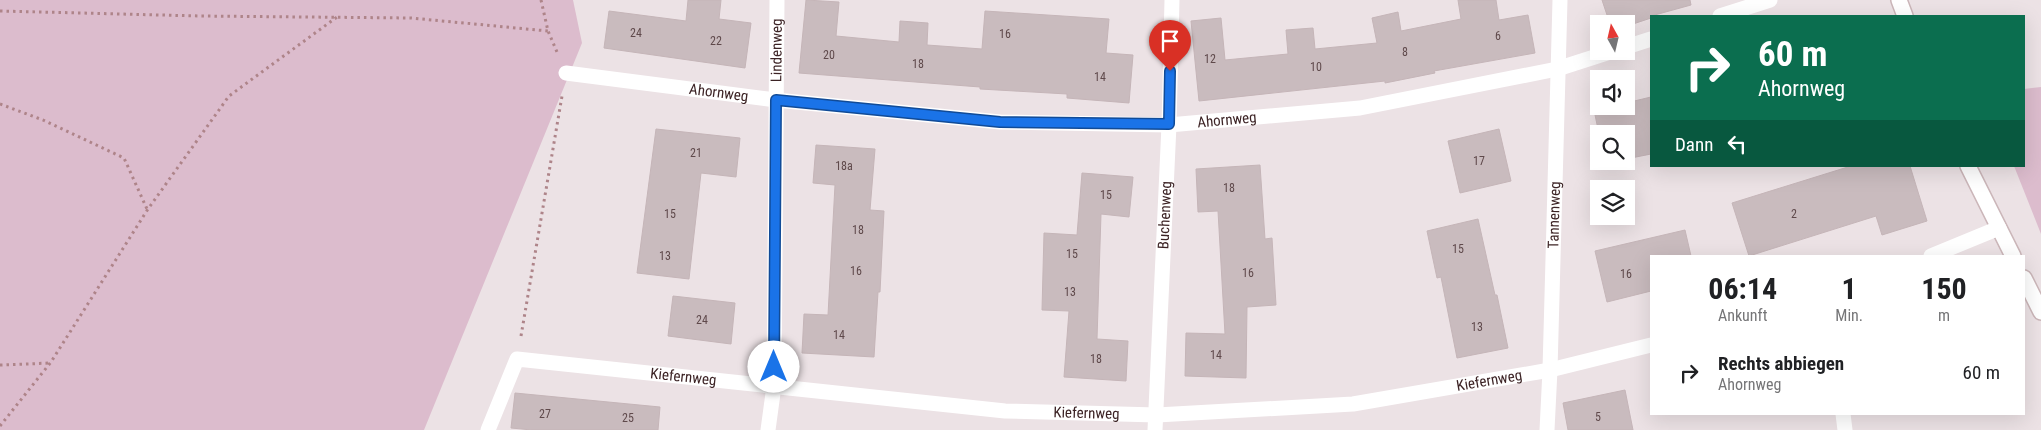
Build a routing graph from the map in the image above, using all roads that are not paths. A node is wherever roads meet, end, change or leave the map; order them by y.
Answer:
1 (777, 0) edge
2 (1172, 0) edge
3 (1560, 0) edge
4 (1770, 0) edge
5 (1899, 0) edge
6 (1723, 15) edge
7 (1904, 15) edge
8 (1650, 39) edge
9 (1635, 44) edge
10 (1590, 58) edge
11 (1557, 69) junction
12 (566, 73) road end
13 (776, 100) junction
14 (1169, 124) junction
15 (1968, 167) edge
16 (1999, 228) junction
17 (1933, 255) edge
18 (2012, 255) edge
19 (2025, 280) edge
20 (2041, 312) edge
21 (1650, 345) edge
22 (1550, 370) junction
23 (774, 386) junction
24 (1843, 415) edge
25 (1156, 422) edge
26 (488, 430) edge
27 (768, 430) edge
28 (1547, 430) edge
29 (1845, 430) edge

1 - 13 street, Lindenweg
2 - 14 street, Buchenweg
3 - 11 street, Tannenweg
4 - 6 street
5 - 7 street
8 - 9 street
10 - 11 street, Ahornweg
11 - 14 street, Ahornweg
11 - 22 street, Tannenweg
12 - 13 street, Ahornweg
13 - 14 street, Ahornweg
13 - 23 street, Lindenweg
14 - 25 street, Buchenweg
15 - 16 street
16 - 17 street
16 - 18 street
19 - 20 street
21 - 22 street, Kiefernweg
22 - 25 street, Kiefernweg
22 - 28 street, Tannenweg
23 - 25 street, Kiefernweg
23 - 26 street, Kiefernweg
23 - 27 street, Lindenweg
24 - 29 street

